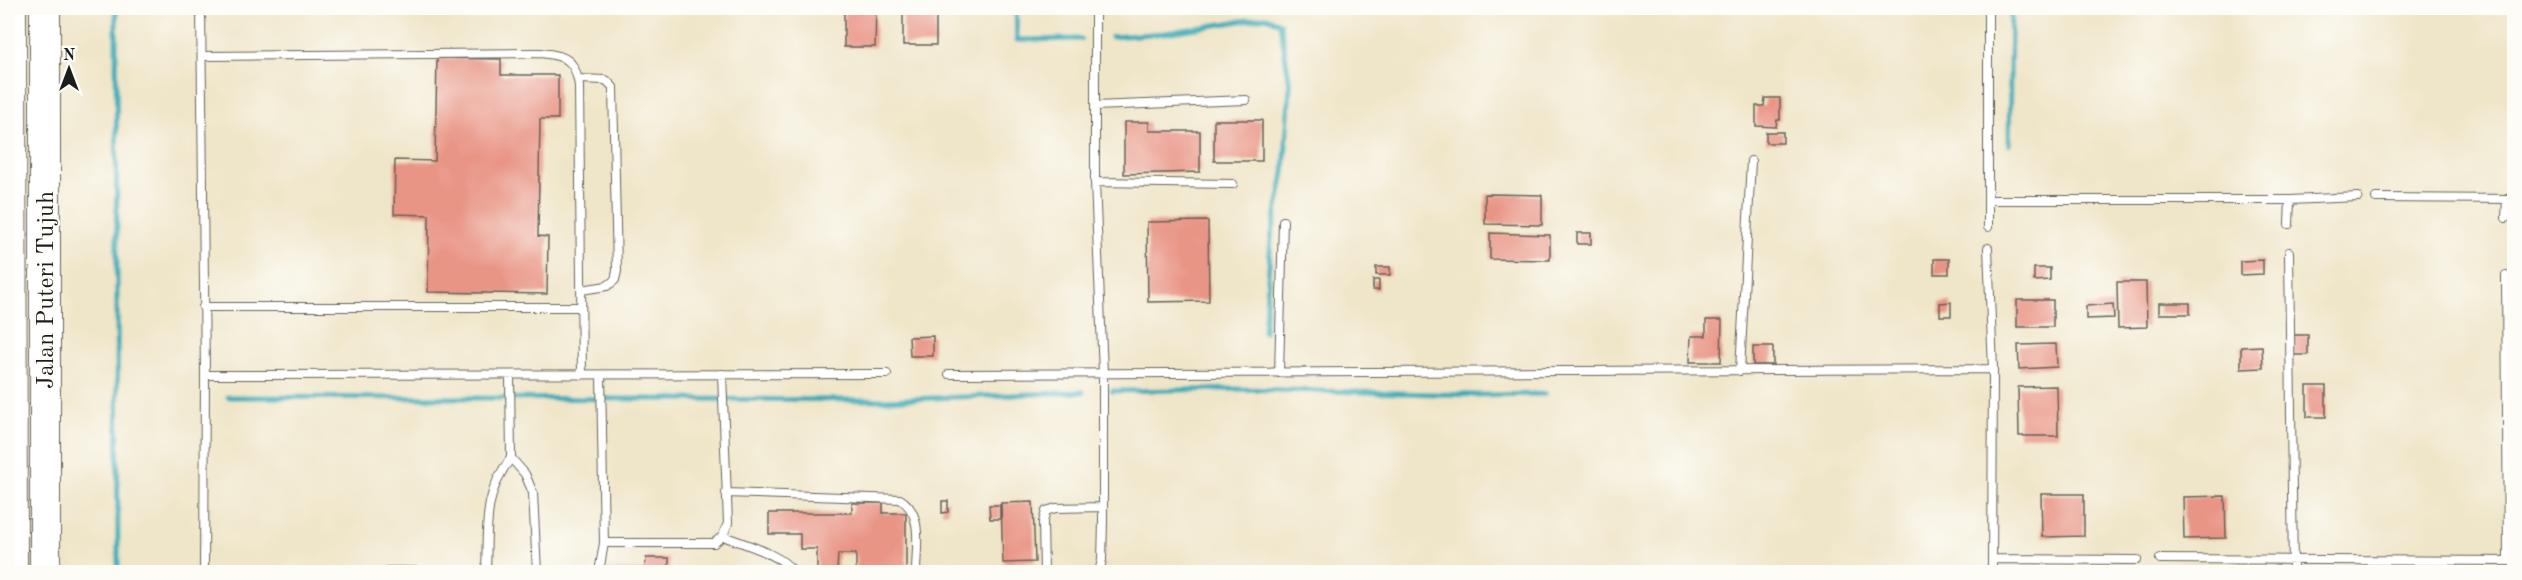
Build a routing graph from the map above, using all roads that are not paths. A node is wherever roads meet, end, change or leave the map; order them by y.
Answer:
1 (11, 8) edge
2 (45, 8) edge
3 (201, 8) edge
4 (1095, 8) edge
5 (1988, 8) edge
6 (9, 41) edge
7 (203, 56) junction
8 (578, 79) junction
9 (1246, 100) dead end
10 (1095, 106) junction
11 (1751, 161) dead end
12 (1095, 182) junction
13 (1233, 183) dead end
14 (2358, 197) dead end
15 (2376, 198) dead end
16 (2511, 199) edge
17 (1989, 200) junction
18 (2290, 200) junction
19 (2506, 218) dead end
20 (1283, 221) dead end
21 (2289, 224) dead end
22 (1989, 227) dead end
23 (1988, 248) dead end
24 (2289, 252) dead end
25 (2506, 276) dead end
26 (581, 290) junction
27 (203, 307) junction
28 (581, 307) junction
29 (1994, 369) junction
30 (1740, 371) junction
31 (1103, 373) junction
32 (1279, 373) junction
33 (205, 375) junction
34 (582, 375) junction
35 (601, 375) junction
36 (722, 375) junction
37 (887, 375) dead end
38 (949, 375) dead end
39 (510, 376) junction
40 (10, 386) edge
41 (511, 458) junction
42 (726, 493) junction
43 (1104, 507) junction
44 (723, 536) junction
45 (604, 543) junction
46 (1992, 559) junction
47 (2160, 559) dead end
48 (2137, 560) dead end
49 (2293, 560) junction
50 (2511, 561) edge
51 (12, 573) edge
52 (45, 573) edge
53 (204, 573) edge
54 (486, 573) edge
55 (537, 573) edge
56 (599, 573) edge
57 (793, 573) edge
58 (916, 573) edge
59 (1044, 573) edge
60 (1099, 573) edge
61 (1992, 573) edge
62 (2293, 573) edge

1 - 6 highway, Jalan Puteri Tujuh
2 - 52 highway, Jalan Puteri Tujuh
3 - 7 lane
4 - 10 lane
5 - 17 lane
6 - 40 highway, Jalan Puteri Tujuh
7 - 8 lane
7 - 27 lane
8 - 26 lane
8 - 26 lane
9 - 10 lane
10 - 12 lane
11 - 30 lane
12 - 13 lane
12 - 31 lane
14 - 18 lane
15 - 16 lane
16 - 19 lane
17 - 18 lane
17 - 22 lane
18 - 21 lane
20 - 32 lane
23 - 29 lane
24 - 49 lane
25 - 50 lane
26 - 28 lane
27 - 28 lane
27 - 33 lane
28 - 34 lane
29 - 30 lane
29 - 46 lane
30 - 32 lane
31 - 32 lane
31 - 38 lane
31 - 43 lane
33 - 39 lane
33 - 53 lane
34 - 35 lane
34 - 39 lane
35 - 36 lane
35 - 45 lane
36 - 37 lane
36 - 42 lane
39 - 41 lane
40 - 51 highway, Jalan Puteri Tujuh
41 - 54 lane
41 - 55 lane
42 - 44 lane
42 - 58 lane
43 - 59 lane
43 - 60 lane
44 - 45 lane
44 - 57 lane
45 - 56 lane
46 - 48 lane
46 - 61 lane
47 - 49 lane
49 - 50 lane
49 - 62 lane

